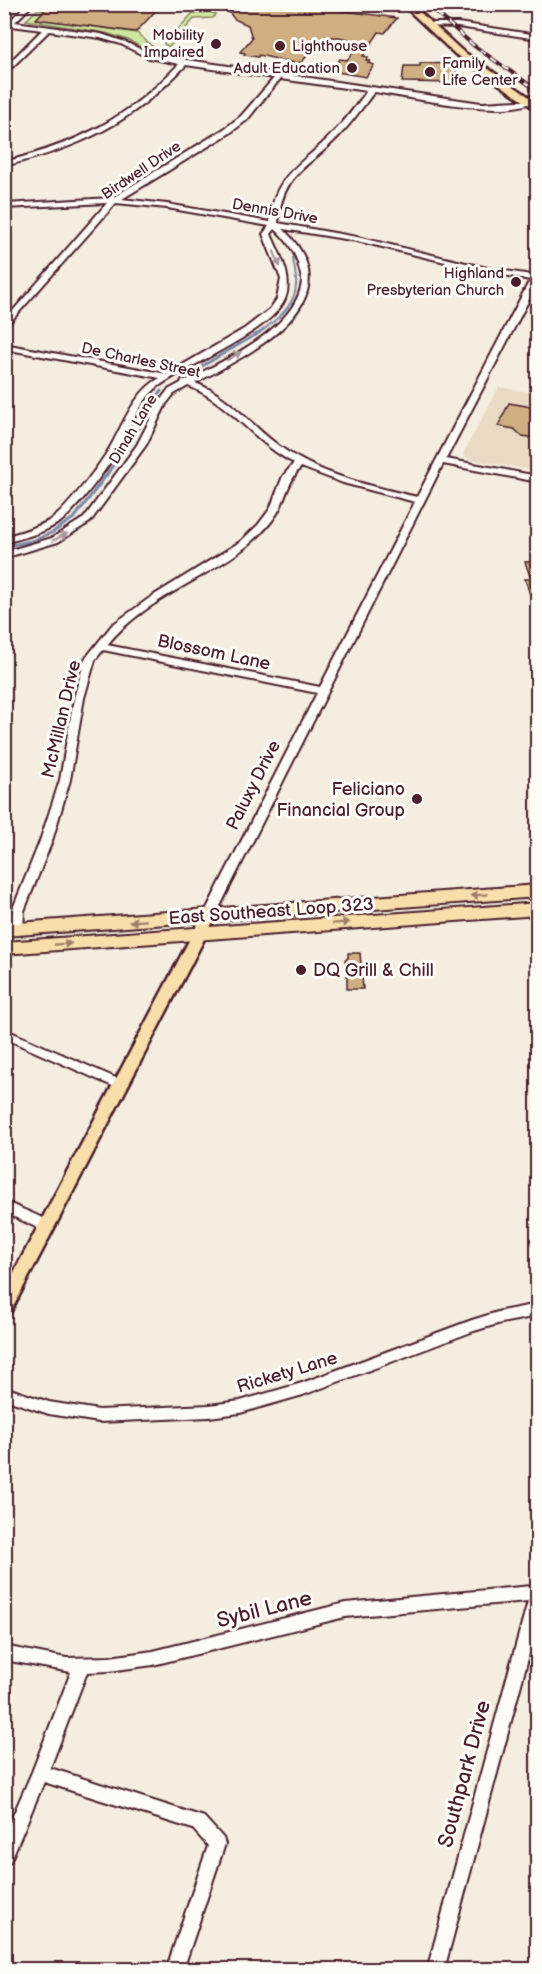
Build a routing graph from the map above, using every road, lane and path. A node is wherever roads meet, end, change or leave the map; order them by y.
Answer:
1 (30, 4) edge
2 (406, 4) edge
3 (8, 23) edge
4 (427, 25) junction
5 (48, 28) junction
6 (537, 37) edge
7 (184, 63) junction
8 (4, 73) edge
9 (279, 76) junction
10 (372, 90) junction
11 (528, 102) junction
12 (537, 108) edge
13 (4, 164) edge
14 (114, 200) junction
15 (4, 206) edge
16 (274, 225) junction
17 (536, 279) edge
18 (4, 327) edge
19 (4, 346) edge
20 (166, 376) junction
21 (187, 382) junction
22 (440, 461) junction
23 (300, 462) junction
24 (537, 479) edge
25 (420, 500) junction
26 (4, 540) edge
27 (4, 555) edge
28 (99, 646) junction
29 (322, 692) junction
30 (537, 891) edge
31 (537, 909) edge
32 (209, 916) junction
33 (11, 930) edge
34 (201, 933) junction
35 (4, 948) edge
36 (4, 1034) edge
37 (121, 1085) junction
38 (4, 1206) edge
39 (47, 1226) junction
40 (4, 1308) edge
41 (537, 1310) edge
42 (4, 1393) edge
43 (537, 1592) edge
44 (4, 1653) edge
45 (82, 1665) junction
46 (40, 1773) junction
47 (4, 1856) edge
48 (174, 1970) edge
49 (435, 1970) edge

1 - 3 street
2 - 4 main road
3 - 5 street
4 - 6 street
4 - 11 main road
5 - 7 street
5 - 8 street
7 - 9 street
7 - 13 street
9 - 10 street
9 - 14 street, Birdwell Drive
10 - 11 street
10 - 16 street, Dinah Lane
11 - 12 main road
14 - 15 street, Dennis Drive
14 - 16 street, Dennis Drive
14 - 18 street, Birdwell Drive
16 - 17 street, Dennis Drive
16 -> 20 street, Dinah Lane
21 -> 16 street, Dinah Lane
17 - 22 street, Paluxy Drive
19 - 20 street, De Charles Street
20 - 21 street, De Charles Street
20 - 26 street, Dinah Lane
21 - 23 street, De Charles Street
27 -> 21 street, Dinah Lane
22 - 24 street
22 - 25 street, Paluxy Drive
23 - 25 street, De Charles Street
23 - 28 street, McMillan Drive
25 - 29 street, Paluxy Drive
28 - 29 street, Blossom Lane
28 - 33 street, McMillan Drive
29 - 32 street, Paluxy Drive
30 -> 32 highway, East Southeast Loop 323
34 -> 31 highway, East Southeast Loop 323
32 -> 33 highway, East Southeast Loop 323
32 - 34 main road, Paluxy Drive
35 -> 34 highway, East Southeast Loop 323
34 - 37 main road, Paluxy Drive
36 - 37 street
37 - 39 main road, Paluxy Drive
38 - 39 street
39 - 40 main road, Paluxy Drive
41 - 42 street, Rickety Lane
43 - 45 street, Sybil Lane
43 - 49 street, Southpark Drive
44 - 45 street, Sybil Lane
45 - 46 street
46 - 47 street
46 - 48 street

